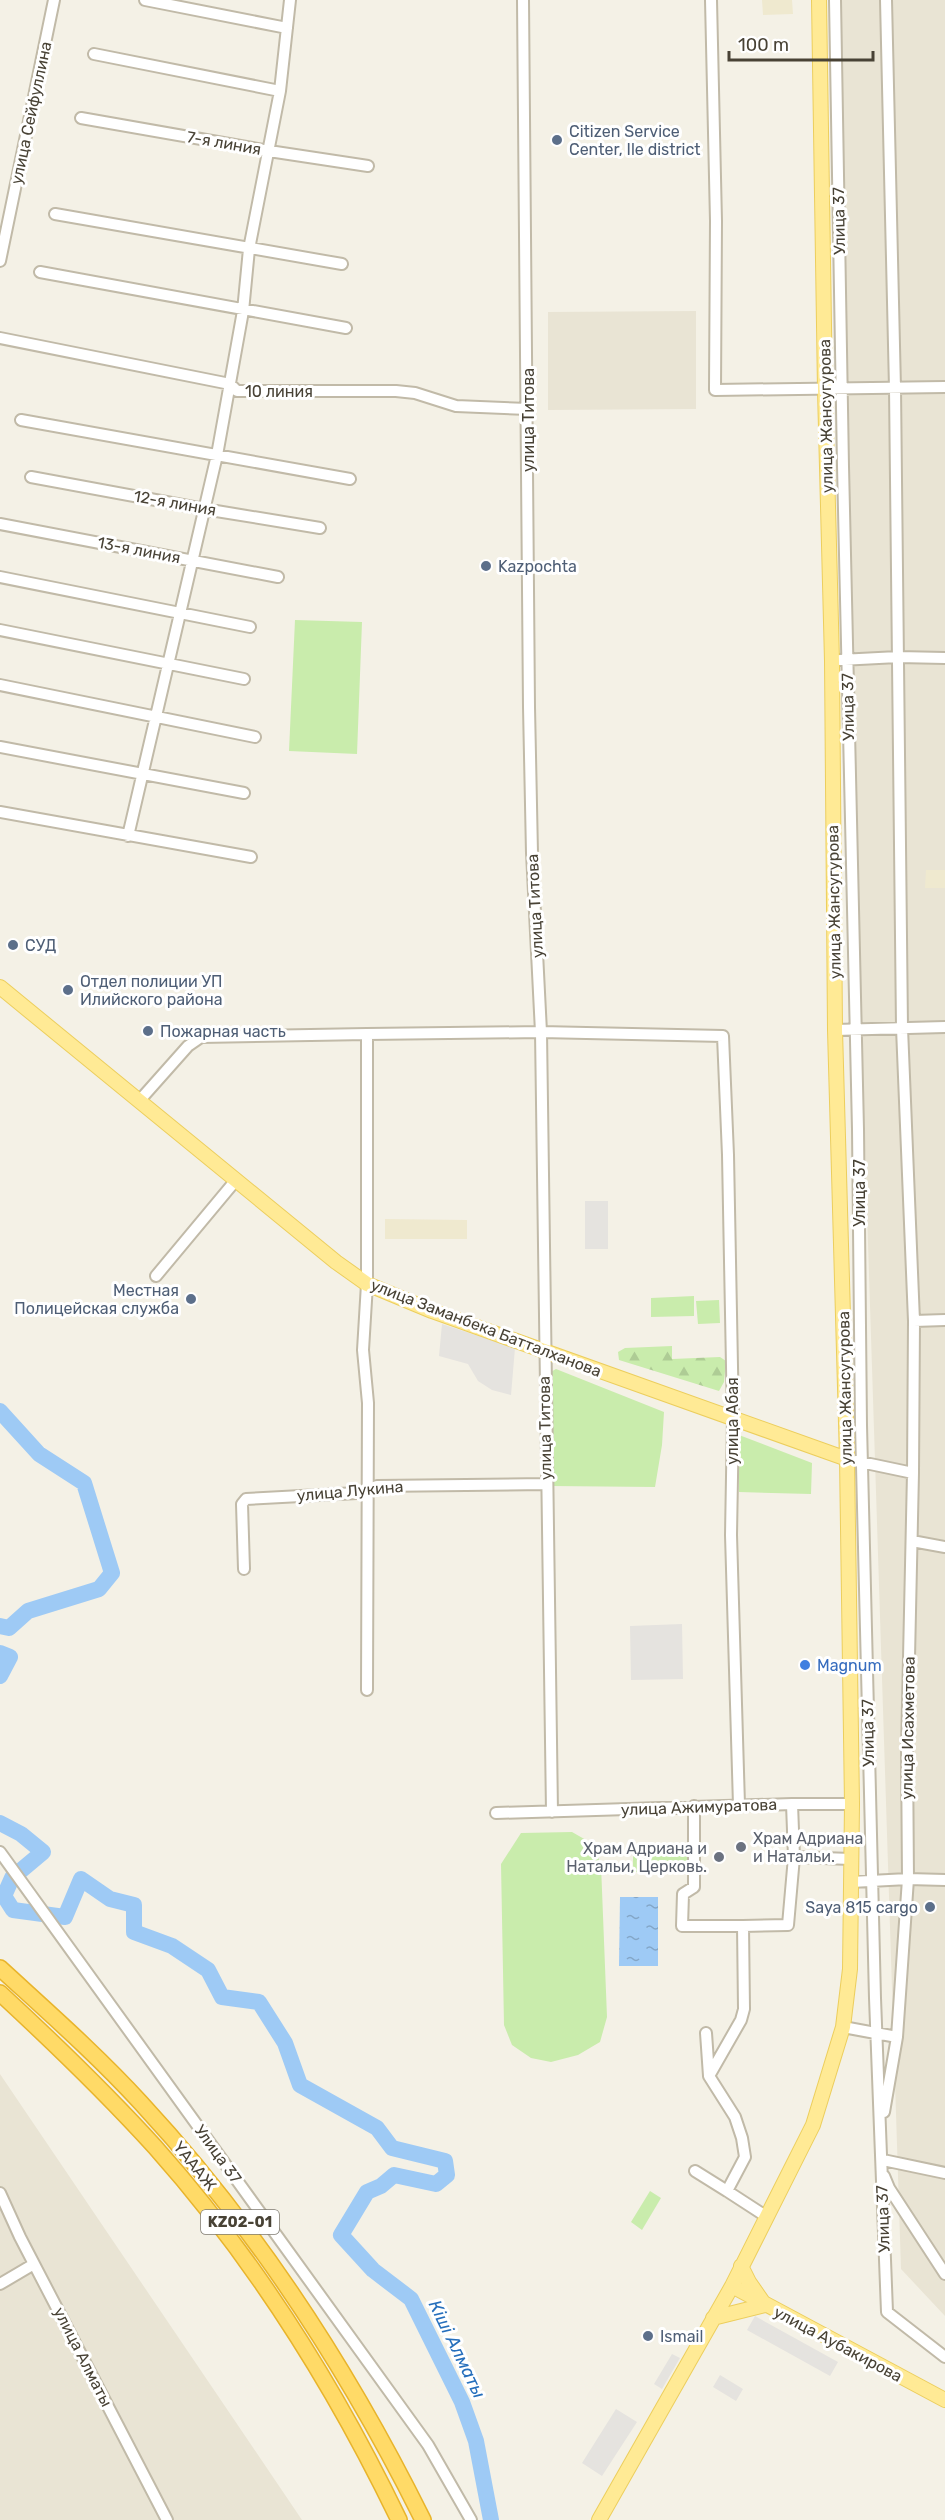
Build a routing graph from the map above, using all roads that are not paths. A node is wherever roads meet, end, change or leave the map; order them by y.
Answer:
1 (54, 0) edge
2 (145, 0) edge
3 (290, 0) edge
4 (523, 0) edge
5 (711, 0) edge
6 (819, 0) edge
7 (835, 0) edge
8 (886, 0) edge
9 (287, 27) junction
10 (94, 54) dead end
11 (280, 91) junction
12 (81, 118) dead end
13 (269, 151) junction
14 (368, 166) dead end
15 (54, 214) dead end
16 (249, 249) junction
17 (0, 261) edge
18 (342, 264) dead end
19 (40, 272) dead end
20 (243, 311) junction
21 (346, 328) dead end
22 (0, 338) edge
23 (230, 384) junction
24 (945, 387) edge
25 (895, 388) junction
26 (825, 390) junction
27 (528, 409) junction
28 (21, 420) dead end
29 (217, 455) junction
30 (31, 477) dead end
31 (350, 479) dead end
32 (204, 509) junction
33 (0, 524) edge
34 (320, 528) dead end
35 (191, 560) junction
36 (0, 577) edge
37 (278, 577) dead end
38 (179, 614) junction
39 (250, 627) dead end
40 (0, 630) edge
41 (898, 657) junction
42 (945, 658) edge
43 (832, 661) junction
44 (166, 664) junction
45 (244, 679) dead end
46 (0, 685) edge
47 (154, 717) junction
48 (255, 737) dead end
49 (0, 747) edge
50 (142, 773) junction
51 (244, 793) dead end
52 (0, 812) edge
53 (128, 836) junction
54 (251, 857) dead end
55 (0, 987) edge
56 (902, 1028) junction
57 (945, 1028) edge
58 (835, 1030) junction
59 (541, 1032) junction
60 (366, 1034) junction
61 (140, 1100) junction
62 (236, 1180) junction
63 (156, 1276) dead end
64 (366, 1284) junction
65 (945, 1320) edge
66 (914, 1321) junction
67 (545, 1353) junction
68 (733, 1419) junction
69 (847, 1459) junction
70 (913, 1473) junction
71 (546, 1484) junction
72 (367, 1490) junction
73 (912, 1541) junction
74 (945, 1547) edge
75 (244, 1569) dead end
76 (367, 1690) dead end
77 (792, 1804) junction
78 (852, 1804) junction
79 (739, 1805) junction
80 (694, 1806) junction
81 (552, 1812) junction
82 (496, 1813) dead end
83 (0, 1852) edge
84 (794, 1857) junction
85 (851, 1859) junction
86 (908, 1879) junction
87 (945, 1880) edge
88 (851, 1882) junction
89 (743, 1926) junction
90 (0, 1968) edge
91 (0, 1993) edge
92 (843, 2027) junction
93 (706, 2033) dead end
94 (897, 2037) junction
95 (709, 2076) junction
96 (883, 2160) junction
97 (695, 2171) dead end
98 (945, 2173) edge
99 (727, 2191) junction
100 (0, 2193) edge
101 (767, 2217) junction
102 (34, 2264) junction
103 (741, 2266) junction
104 (945, 2274) edge
105 (0, 2284) edge
106 (732, 2286) junction
107 (765, 2305) junction
108 (713, 2318) junction
109 (945, 2357) edge
110 (945, 2400) edge
111 (167, 2520) edge
112 (399, 2520) edge
113 (423, 2520) edge
114 (471, 2520) edge
115 (599, 2520) edge

1 - 17 street, улица Сейфуллина
2 - 9 street
3 - 9 street
4 - 27 street, улица Титова
5 - 26 street
6 - 26 main road, улица Жансугурова
7 - 109 street, Улица 37
8 - 25 street, улица Исахметова
9 - 11 street
10 - 11 street
11 - 13 street
12 - 13 street, 7-я линия
13 - 14 street, 7-я линия
13 - 16 street
15 - 16 street
16 - 18 street
16 - 20 street
19 - 20 street
20 - 21 street
20 - 23 street
22 - 23 street, 10 линия
23 - 27 street, 10 линия
23 - 29 street
24 - 25 street
25 - 26 street
25 - 41 street, улица Исахметова
26 - 43 main road, улица Жансугурова
27 - 59 street, улица Титова
28 - 29 street
29 - 31 street
29 - 32 street
30 - 32 street, 12-я линия
32 - 34 street, 12-я линия
32 - 35 street
33 - 35 street, 13-я линия
35 - 37 street, 13-я линия
35 - 38 street
36 - 38 street
38 - 39 street
38 - 44 street
40 - 44 street
41 - 42 street
41 - 43 street
41 - 56 street, улица Исахметова
43 - 58 main road, улица Жансугурова
44 - 45 street
44 - 47 street
46 - 47 street
47 - 48 street
47 - 50 street
49 - 50 street
50 - 51 street
50 - 53 street
52 - 53 street
53 - 54 street
55 - 61 main road, улица Заманбека Батталханова
56 - 57 street
56 - 58 street
56 - 66 street, улица Исахметова
58 - 69 main road, улица Жансугурова
59 - 60 street
59 - 67 street, улица Титова
59 - 68 street, улица Абая
60 - 61 street
60 - 64 street
61 - 62 main road, улица Заманбека Батталханова
62 - 63 street
62 - 64 main road, улица Заманбека Батталханова
64 - 67 main road, улица Заманбека Батталханова
64 - 72 street
65 - 66 street
66 - 70 street, улица Исахметова
67 - 68 main road, улица Заманбека Батталханова
67 - 71 street, улица Титова
68 - 69 main road, улица Заманбека Батталханова
68 - 79 street, улица Абая
69 - 70 street
69 - 78 main road, улица Жансугурова
70 - 73 street, улица Исахметова
71 - 72 street, улица Лукина
71 - 81 street, улица Титова
72 - 75 street, улица Лукина
72 - 76 street
73 - 74 street
73 - 86 street, улица Исахметова
77 - 78 street
77 - 79 street, улица Ажимуратова
77 - 84 street, улица Ажимуратова
78 - 85 main road, улица Жансугурова
79 - 80 street, улица Ажимуратова
80 - 81 street, улица Ажимуратова
80 - 89 street
81 - 82 street, улица Ажимуратова
83 - 114 street, Улица 37
84 - 85 street
84 - 89 street, улица Ажимуратова
85 - 88 main road, улица Жансугурова
86 - 87 street
86 - 88 street
86 - 94 street, улица Исахметова
88 - 92 main road, улица Жансугурова
89 - 95 street
90 - 113 highway, ҮАААЖ / KZ02-01
91 - 112 highway, ҮАААЖ / KZ02-01
92 - 94 street
92 - 101 main road, улица Жансугурова
93 - 95 street
94 - 96 street, улица Исахметова
95 - 99 street
96 - 98 street
96 - 104 street
97 - 99 street
99 - 101 street
100 - 102 street, улица Алматы
101 - 103 main road, улица Жансугурова
102 - 105 street
102 - 111 street, улица Алматы
103 - 106 main road, улица Жансугурова
103 - 107 main road
106 - 107 main road, улица Аубакирова
106 - 108 main road, улица Жансугурова
107 - 108 main road
107 - 110 main road, улица Аубакирова
108 - 115 main road, улица Жансугурова

